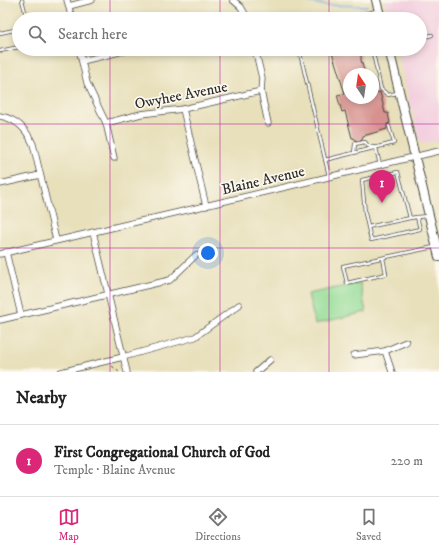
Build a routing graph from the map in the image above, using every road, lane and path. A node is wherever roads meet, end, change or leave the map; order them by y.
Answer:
1 (22, 0) edge
2 (92, 0) edge
3 (233, 0) edge
4 (376, 0) edge
5 (68, 3) edge
6 (379, 10) joint
7 (25, 12) edge
8 (243, 12) edge
9 (372, 12) edge
10 (12, 30) edge
11 (0, 33) edge
12 (432, 35) dead end
13 (427, 36) edge
14 (0, 47) edge
15 (12, 48) edge
16 (0, 51) edge
17 (81, 56) edge
18 (103, 56) edge
19 (257, 56) edge
20 (301, 56) edge
21 (374, 56) edge
22 (391, 56) edge
23 (82, 61) junction
24 (261, 91) junction
25 (400, 93) junction
26 (183, 109) junction
27 (0, 116) edge
28 (106, 123) junction
29 (268, 123) dead end
30 (389, 126) dead end
31 (376, 148) junction
32 (439, 151) edge
33 (354, 153) junction
34 (416, 157) junction
35 (114, 158) dead end
36 (325, 160) junction
37 (380, 165) junction
38 (40, 174) junction
39 (329, 177) junction
40 (0, 184) edge
41 (206, 206) junction
42 (429, 215) junction
43 (417, 217) junction
44 (410, 218) junction
45 (368, 227) junction
46 (93, 232) junction
47 (56, 240) junction
48 (436, 246) junction
49 (3, 253) edge
50 (196, 255) dead end
51 (439, 257) edge
52 (383, 258) junction
53 (108, 294) junction
54 (239, 305) dead end
55 (21, 315) junction
56 (0, 320) edge
57 (406, 342) dead end
58 (385, 351) junction
59 (354, 355) dead end
60 (123, 357) junction
61 (270, 360) dead end
62 (106, 367) dead end
63 (61, 372) edge
64 (118, 372) edge
65 (127, 372) edge
66 (256, 372) edge
67 (392, 372) edge

1 - 7 lane
2 - 5 street
3 - 8 street
4 - 6 main road
6 - 9 lane
10 - 11 lane
12 - 13 lane
14 - 16 lane
15 - 16 lane
17 - 23 street
18 - 23 street
19 - 24 street
20 - 36 lane
21 - 25 lane
22 - 25 main road
23 - 28 street
24 - 26 street, Owyhee Avenue
24 - 29 street
25 - 34 main road
26 - 28 street, Owyhee Avenue
26 - 41 street
27 - 38 street
28 - 35 street
30 - 31 lane
31 - 33 lane
31 - 33 lane
31 - 37 lane
32 - 34 street, Blaine Avenue
33 - 36 lane
34 - 37 street, Blaine Avenue
34 - 42 main road
36 - 39 lane
37 - 39 street, Blaine Avenue
38 - 40 street
38 - 47 street
39 - 41 street, Blaine Avenue
41 - 46 street, Blaine Avenue
42 - 43 lane
42 - 48 main road
43 - 44 lane
43 - 45 lane
44 - 45 lane
44 - 45 lane
46 - 47 street, Blaine Avenue
46 - 53 street
47 - 49 street, Blaine Avenue
48 - 51 main road
48 - 52 lane
49 - 55 street
50 - 53 street
52 - 52 lane
53 - 55 street
53 - 60 street
54 - 60 street
55 - 56 street
57 - 58 street
58 - 59 street
58 - 67 street
60 - 63 street
60 - 65 street
61 - 66 street
62 - 64 path

